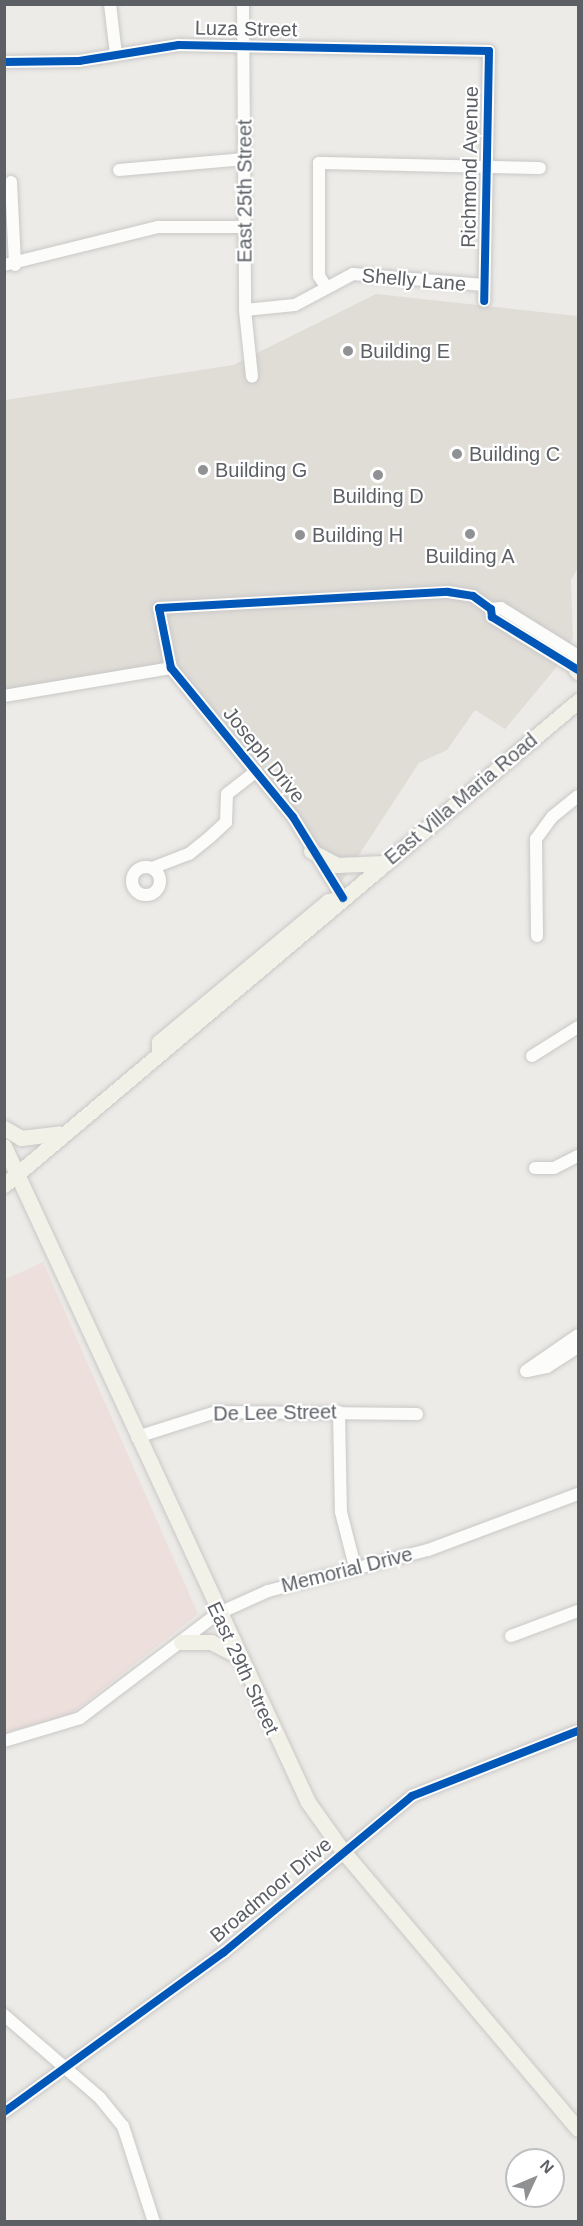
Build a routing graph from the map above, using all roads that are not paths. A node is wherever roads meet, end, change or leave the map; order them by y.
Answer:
1 (110, 4) edge
2 (243, 4) edge
3 (244, 45) junction
4 (489, 51) joint
5 (116, 54) junction
6 (4, 62) edge
7 (245, 159) junction
8 (486, 167) junction
9 (540, 168) dead end
10 (119, 170) dead end
11 (11, 182) dead end
12 (244, 228) junction
13 (10, 265) edge
14 (325, 285) junction
15 (484, 285) junction
16 (484, 301) dead end
17 (245, 310) junction
18 (252, 377) dead end
19 (578, 667) edge
20 (171, 668) junction
21 (4, 696) edge
22 (579, 701) edge
23 (255, 771) junction
24 (579, 796) edge
25 (311, 851) junction
26 (384, 863) junction
27 (152, 868) dead end
28 (343, 898) junction
29 (537, 936) dead end
30 (579, 1027) edge
31 (532, 1056) dead end
32 (4, 1128) edge
33 (62, 1132) junction
34 (4, 1146) edge
35 (579, 1156) edge
36 (535, 1168) dead end
37 (16, 1173) junction
38 (4, 1185) edge
39 (579, 1335) edge
40 (579, 1347) edge
41 (339, 1412) junction
42 (417, 1414) dead end
43 (137, 1437) junction
44 (579, 1494) edge
45 (355, 1567) junction
46 (579, 1611) edge
47 (217, 1614) junction
48 (511, 1636) dead end
49 (181, 1642) junction
50 (236, 1655) junction
51 (579, 1731) edge
52 (4, 1741) edge
53 (342, 1850) junction
54 (4, 2015) edge
55 (66, 2067) junction
56 (4, 2112) edge
57 (579, 2129) edge
58 (154, 2222) edge

1 - 5 street
2 - 3 street, East 25th Street
3 - 4 street, Luza Street
3 - 5 street, Luza Street
3 - 7 street, East 25th Street
4 - 8 street, Richmond Avenue
5 - 6 street, Luza Street
7 - 10 street
7 - 12 street, East 25th Street
8 - 9 street
8 - 14 street
8 - 15 street, Richmond Avenue
11 - 13 street
12 - 13 street
12 - 17 street, East 25th Street
14 - 15 street, Shelly Lane
14 - 17 street, Shelly Lane
15 - 16 street, Richmond Avenue
17 - 18 street, East 25th Street
19 - 20 street
20 - 21 street
20 - 23 street, Joseph Drive
22 - 26 main road, East Villa Maria Road
23 - 25 street, Joseph Drive
23 - 27 street
24 - 29 street
25 - 26 main road
25 - 28 street, Joseph Drive
26 - 28 main road, East Villa Maria Road
28 - 33 main road, East Villa Maria Road
30 - 31 street
32 - 33 main road
33 - 37 main road, East Villa Maria Road
34 - 37 main road, East 29th Street
35 - 36 street
37 - 38 main road, East Villa Maria Road
37 - 43 main road, East 29th Street
39 - 40 street
41 - 42 street, De Lee Street
41 - 43 street, De Lee Street
41 - 45 street
43 - 47 main road, East 29th Street
44 - 45 street, Memorial Drive
45 - 47 street, Memorial Drive
46 - 48 street
47 - 49 street, Memorial Drive
47 - 50 main road, East 29th Street
49 - 50 main road
49 - 52 street, Memorial Drive
50 - 53 main road, East 29th Street
51 - 53 street, Broadmoor Drive
53 - 55 street, Broadmoor Drive
53 - 57 main road, East 29th Street
54 - 55 street
55 - 56 street, Broadmoor Drive
55 - 58 street

